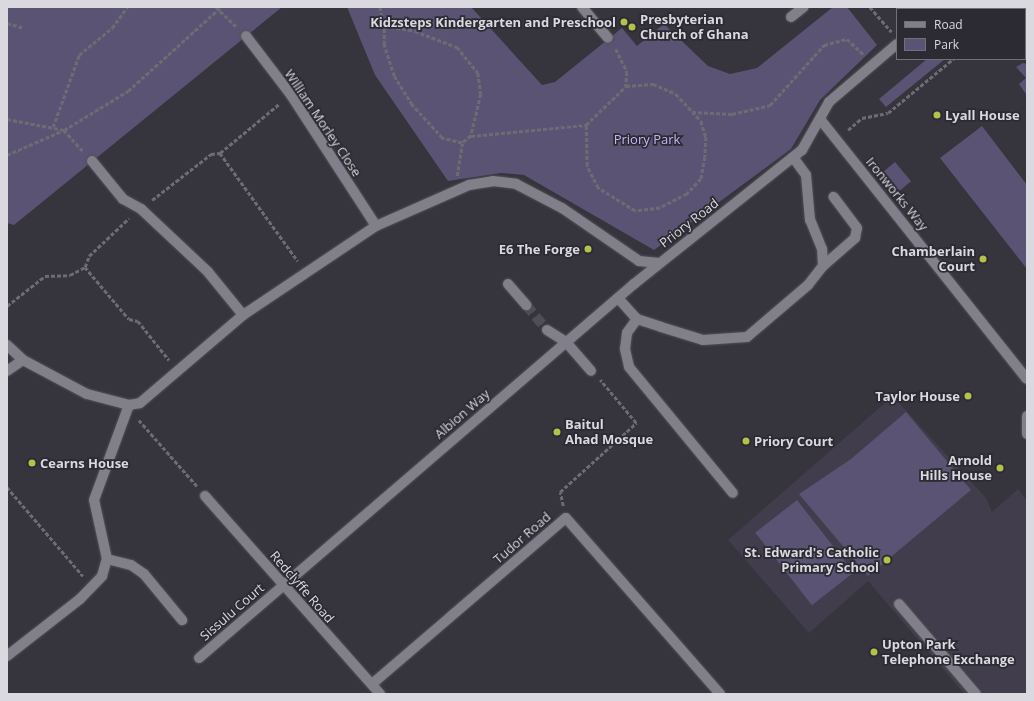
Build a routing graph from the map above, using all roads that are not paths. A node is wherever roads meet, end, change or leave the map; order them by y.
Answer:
1 (582, 7) edge
2 (804, 7) edge
3 (791, 17) dead end
4 (246, 36) road end
5 (608, 38) road end
6 (896, 45) edge
7 (820, 119) junction
8 (793, 157) junction
9 (92, 161) road end
10 (834, 197) dead end
11 (376, 226) junction
12 (659, 263) junction
13 (823, 266) junction
14 (508, 284) dead end
15 (618, 298) junction
16 (526, 306) tunnel mouth
17 (243, 315) junction
18 (637, 319) junction
19 (547, 330) tunnel mouth
20 (7, 345) edge
21 (562, 345) junction
22 (23, 360) junction
23 (7, 371) edge
24 (592, 371) road end
25 (1027, 379) edge
26 (129, 405) junction
27 (1027, 416) edge
28 (1027, 434) edge
29 (733, 493) dead end
30 (205, 496) road end
31 (107, 559) junction
32 (283, 586) junction
33 (899, 604) dead end
34 (182, 620) dead end
35 (7, 656) edge
36 (198, 658) dead end
37 (372, 684) junction
38 (380, 694) edge
39 (720, 694) edge
40 (976, 694) edge

1 - 5 street
2 - 3 street
4 - 11 street, William Morley Close
6 - 7 street, Priory Road
7 - 8 street, Priory Road
7 - 25 street, Ironworks Way
8 - 12 street, Priory Road
8 - 13 street
9 - 17 street
10 - 13 street
11 - 12 street, Priory Road
11 - 17 street
12 - 15 street, Albion Way
13 - 18 street
14 - 16 street
15 - 18 street
15 - 21 street, Albion Way
17 - 26 street
18 - 29 street
19 - 21 street
20 - 22 street
21 - 24 street
21 - 32 street, Albion Way
22 - 23 street
22 - 26 street
26 - 31 street
27 - 28 street
30 - 32 street, Redclyffe Road
31 - 34 street
31 - 35 street
32 - 36 street, Sissulu Court
32 - 37 street, Redclyffe Road
33 - 40 street
37 - 38 street, Redclyffe Road
37 - 39 street, Tudor Road

